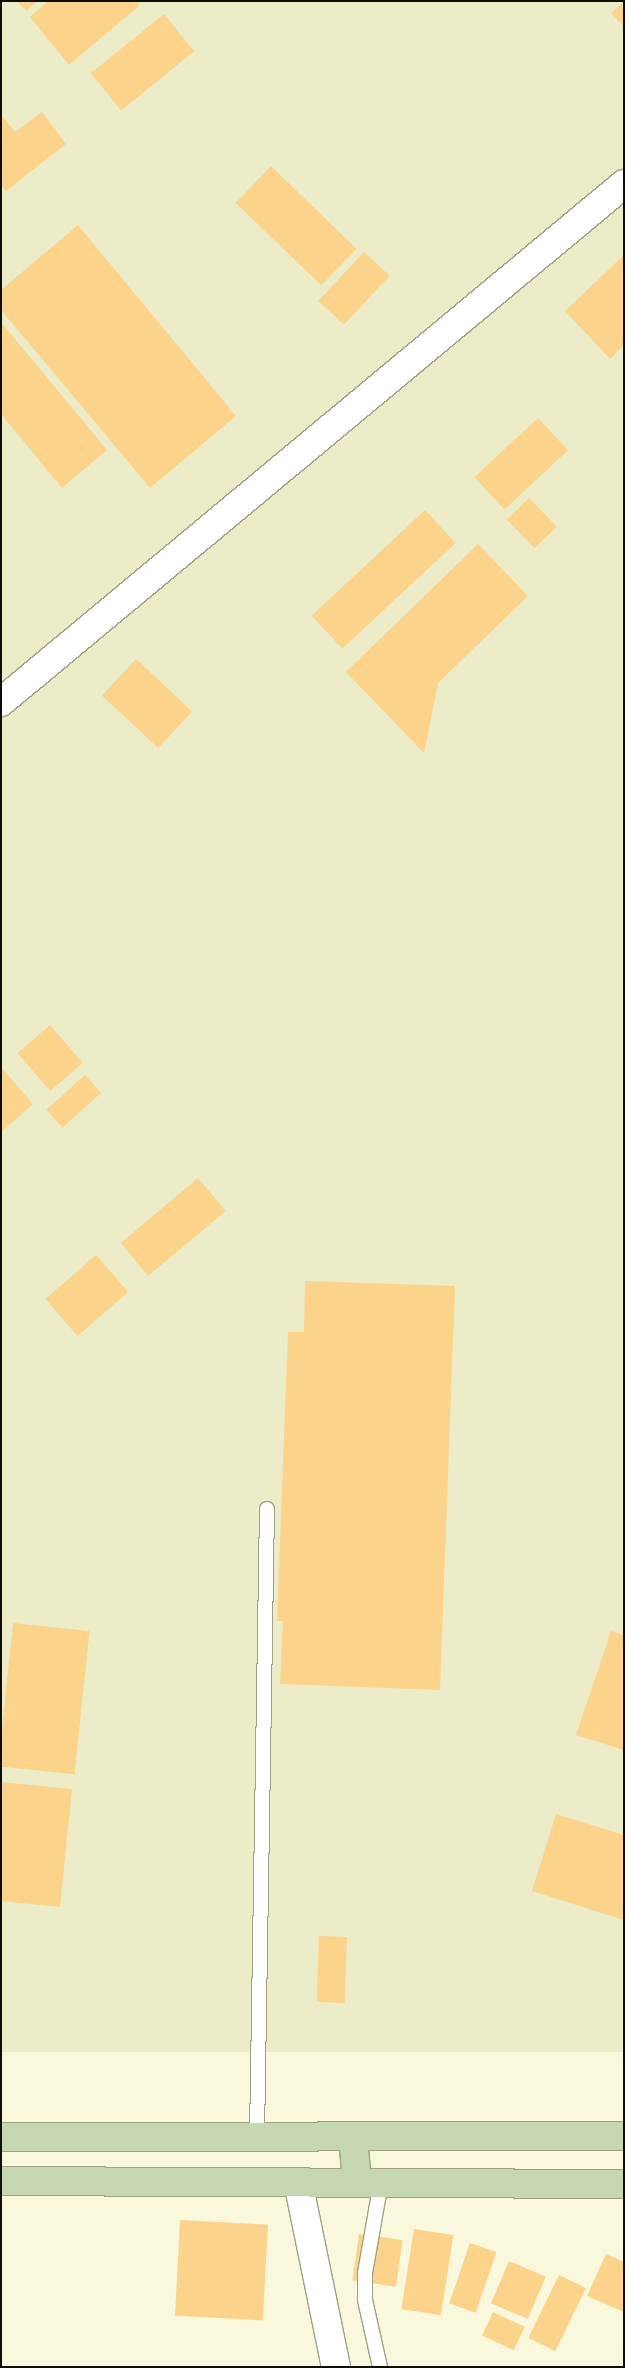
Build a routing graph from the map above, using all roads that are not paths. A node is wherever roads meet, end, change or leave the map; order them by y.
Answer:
1 (624, 184) edge
2 (1, 702) edge
3 (267, 1509) dead end
4 (353, 2136) junction
5 (624, 2136) edge
6 (1, 2137) edge
7 (256, 2137) junction
8 (1, 2180) edge
9 (298, 2182) junction
10 (369, 2182) junction
11 (624, 2184) edge
12 (336, 2367) edge
13 (380, 2367) edge

1 - 2 street
3 - 7 lane
4 - 5 main road
4 - 7 main road
4 - 10 main road
6 - 7 main road
8 - 9 main road
9 - 10 main road
9 - 12 street
10 - 11 main road
10 - 13 lane

